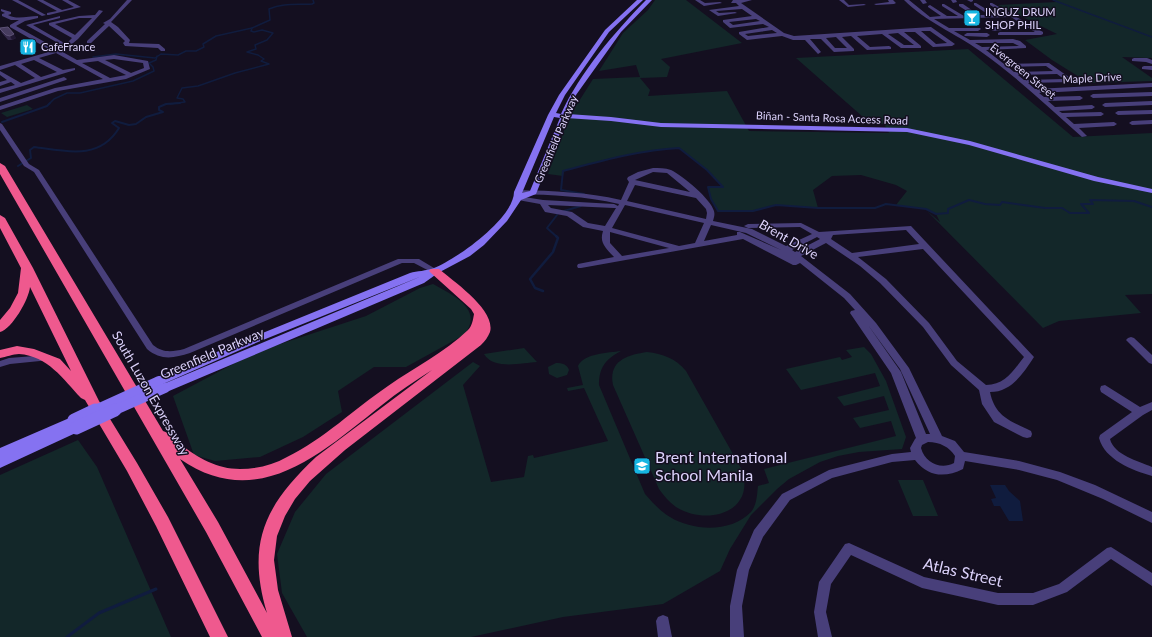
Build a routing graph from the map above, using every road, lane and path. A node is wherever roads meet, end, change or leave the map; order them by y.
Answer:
1 (14, 0) edge
2 (39, 0) edge
3 (64, 0) edge
4 (130, 0) edge
5 (640, 0) edge
6 (649, 0) edge
7 (697, 0) edge
8 (750, 0) edge
9 (841, 0) edge
10 (849, 0) edge
11 (890, 0) edge
12 (906, 0) edge
13 (734, 1) edge
14 (723, 3) dead end
15 (876, 4) dead end
16 (976, 4) dead end
17 (992, 4) dead end
18 (24, 5) junction
19 (864, 5) dead end
20 (944, 5) dead end
21 (961, 5) dead end
22 (930, 6) dead end
23 (17, 7) dead end
24 (743, 7) junction
25 (10, 8) dead end
26 (2, 9) edge
27 (630, 10) junction
28 (61, 11) junction
29 (638, 11) junction
30 (750, 12) junction
31 (44, 15) junction
32 (97, 16) junction
33 (994, 16) junction
34 (1011, 16) junction
35 (758, 17) junction
36 (963, 17) junction
37 (978, 17) junction
38 (930, 18) junction
39 (946, 18) junction
40 (24, 20) junction
41 (766, 22) junction
42 (984, 22) dead end
43 (1022, 22) junction
44 (109, 23) junction
45 (971, 23) dead end
46 (82, 24) dead end
47 (90, 24) junction
48 (937, 24) junction
49 (1033, 27) junction
50 (774, 28) junction
51 (993, 28) dead end
52 (978, 29) dead end
53 (916, 30) junction
54 (947, 30) junction
55 (900, 32) junction
56 (884, 33) junction
57 (782, 34) junction
58 (868, 34) junction
59 (1000, 34) dead end
60 (853, 35) junction
61 (987, 35) dead end
62 (838, 36) junction
63 (958, 36) junction
64 (822, 37) junction
65 (76, 38) junction
66 (806, 38) junction
67 (874, 39) dead end
68 (89, 42) dead end
69 (970, 42) junction
70 (879, 44) dead end
71 (981, 49) junction
72 (163, 50) dead end
73 (57, 52) junction
74 (818, 52) dead end
75 (34, 58) junction
76 (99, 59) junction
77 (1134, 60) dead end
78 (1152, 62) edge
79 (16, 63) junction
80 (76, 63) junction
81 (1003, 66) junction
82 (0, 68) edge
83 (1144, 68) dead end
84 (1152, 68) edge
85 (73, 69) junction
86 (62, 72) junction
87 (1059, 72) junction
88 (1, 74) edge
89 (1012, 74) junction
90 (131, 75) junction
91 (40, 79) junction
92 (64, 79) junction
93 (12, 80) junction
94 (74, 80) dead end
95 (109, 80) junction
96 (1022, 82) junction
97 (0, 84) edge
98 (85, 84) junction
99 (20, 85) junction
100 (1152, 85) edge
101 (1124, 86) junction
102 (57, 89) junction
103 (0, 91) edge
104 (1034, 91) junction
105 (1137, 94) junction
106 (1152, 94) edge
107 (1093, 96) dead end
108 (1080, 98) dead end
109 (0, 100) edge
110 (1044, 100) junction
111 (1152, 103) edge
112 (1106, 104) dead end
113 (1092, 107) dead end
114 (0, 108) edge
115 (1054, 109) junction
116 (1152, 112) edge
117 (552, 113) junction
118 (1118, 113) dead end
119 (564, 114) junction
120 (1101, 114) dead end
121 (1062, 115) junction
122 (1152, 122) edge
123 (1132, 123) dead end
124 (1114, 124) dead end
125 (0, 125) edge
126 (1073, 126) junction
127 (1084, 136) dead end
128 (545, 163) junction
129 (0, 166) edge
130 (528, 167) junction
131 (632, 182) junction
132 (1152, 190) edge
133 (533, 192) junction
134 (561, 193) junction
135 (518, 195) junction
136 (699, 196) junction
137 (542, 202) junction
138 (557, 203) junction
139 (622, 205) junction
140 (0, 218) edge
141 (707, 224) junction
142 (748, 226) dead end
143 (607, 229) junction
144 (818, 234) junction
145 (745, 236) junction
146 (829, 236) junction
147 (698, 245) junction
148 (924, 246) junction
149 (679, 248) junction
150 (787, 254) junction
151 (850, 256) junction
152 (619, 258) junction
153 (581, 266) dead end
154 (27, 268) junction
155 (435, 271) junction
156 (480, 313) junction
157 (868, 325) junction
158 (0, 328) edge
159 (1131, 340) dead end
160 (0, 354) edge
161 (47, 358) junction
162 (1152, 361) edge
163 (0, 364) edge
164 (984, 389) junction
165 (1105, 389) dead end
166 (907, 401) junction
167 (920, 401) junction
168 (93, 402) junction
169 (1152, 406) edge
170 (1139, 412) junction
171 (75, 424) junction
172 (154, 431) junction
173 (1026, 434) dead end
174 (938, 438) junction
175 (922, 439) junction
176 (0, 453) edge
177 (917, 456) junction
178 (961, 456) junction
179 (0, 463) edge
180 (1152, 472) edge
181 (1152, 518) edge
182 (1152, 580) edge
183 (663, 621) dead end
184 (218, 637) edge
185 (271, 637) edge
186 (283, 637) edge
187 (666, 637) edge
188 (737, 637) edge
189 (825, 637) edge

1 - 18 street
2 - 28 street
3 - 28 street
4 - 44 street
5 - 27 main road, Greenfield Parkway
6 - 29 main road, Greenfield Parkway
7 - 14 street
8 - 13 street
9 - 10 street
9 - 19 street
11 - 15 street
12 - 38 street, Evergreen Street
13 - 24 street
16 - 33 street
17 - 34 street
18 - 23 street
18 - 31 street
20 - 36 street
21 - 37 street
22 - 39 street
24 - 30 street
24 - 30 street
25 - 26 street
26 - 40 street
27 - 29 main road
27 - 117 main road, Greenfield Parkway
28 - 31 street
29 - 119 main road, Greenfield Parkway
30 - 35 street
31 - 40 street
32 - 47 street
32 - 65 street
32 - 65 street
33 - 34 street
33 - 37 street
34 - 43 street
35 - 41 street
35 - 41 street
36 - 37 street
36 - 39 street
38 - 39 street
38 - 48 street, Evergreen Street
40 - 73 street
41 - 50 street
42 - 43 street
43 - 49 street
44 - 47 street
44 - 68 street
44 - 72 street
45 - 48 street
46 - 47 street
47 - 65 street
48 - 54 street, Evergreen Street
49 - 51 street
49 - 59 street
50 - 57 street
50 - 57 street
52 - 54 street
53 - 53 street
53 - 55 street
54 - 63 street, Evergreen Street
55 - 56 street
55 - 56 street
56 - 58 street
57 - 66 street
58 - 60 street
58 - 67 street
60 - 62 street
60 - 70 street
61 - 63 street
62 - 64 street
62 - 64 street
63 - 69 street, Evergreen Street
64 - 66 street
66 - 74 street
69 - 71 street, Evergreen Street
69 - 71 street
71 - 81 street, Evergreen Street
73 - 75 street
73 - 80 street
75 - 79 street
75 - 86 street
76 - 80 street
76 - 90 street
76 - 90 street
77 - 78 street
79 - 82 street
79 - 91 street
80 - 85 street
80 - 95 street
81 - 87 street
81 - 89 street, Evergreen Street
83 - 84 street
85 - 86 street
85 - 92 street
86 - 91 street
87 - 89 street
87 - 96 street
88 - 93 street
89 - 96 street, Evergreen Street
90 - 95 street
91 - 99 street
92 - 102 street
92 - 109 street
93 - 97 street
93 - 99 street
94 - 98 street
95 - 98 street
96 - 104 street, Evergreen Street
98 - 102 street
99 - 103 street
100 - 101 street, Maple Drive
101 - 104 street, Maple Drive
101 - 105 street
102 - 114 street
104 - 110 street, Evergreen Street
105 - 106 street
105 - 107 street
105 - 111 street
108 - 110 street
110 - 115 street, Evergreen Street
111 - 112 street
113 - 115 street
115 - 121 street, Evergreen Street
116 - 118 street
117 - 119 main road, Biñan - Santa Rosa Access Road
117 - 130 main road, Greenfield Parkway
119 - 128 main road, Greenfield Parkway
119 - 132 main road, Biñan - Santa Rosa Access Road
120 - 121 street
121 - 126 street, Evergreen Street
122 - 123 street
124 - 126 street
125 - 155 street
126 - 127 street, Evergreen Street
128 - 130 main road
128 - 133 main road, Greenfield Parkway
129 - 172 highway, South Luzon Expressway
130 - 135 main road, Greenfield Parkway
131 - 136 street
131 - 136 street
131 - 139 street
133 - 134 street, Brent Drive
133 - 135 main road, Greenfield Parkway
134 - 138 street
134 - 139 street, Brent Drive
135 - 137 street, Brent Drive
135 - 155 main road, Greenfield Parkway
136 - 141 street
137 - 138 street, Brent Drive
137 - 143 street
138 - 139 street, Brent Drive
139 - 141 street, Brent Drive
139 - 143 street
140 - 154 highway
141 - 145 street, Brent Drive
141 - 147 street
141 - 150 street, Brent Drive
142 - 144 street
143 - 149 street
143 - 152 street
144 - 146 street
144 - 150 street
145 - 147 street
145 - 150 street, Brent Drive
146 - 148 street
146 - 150 street
146 - 151 street
147 - 149 street
148 - 151 street
148 - 164 street
149 - 152 street
150 - 157 street, Brent Drive
151 - 164 street
152 - 153 street
154 - 158 highway
154 - 168 highway
155 - 156 highway
155 - 171 main road, Greenfield Parkway, bridge
156 - 172 highway
156 - 186 highway
157 - 166 street, Brent Drive
157 - 167 street, Brent Drive
159 - 162 street
160 - 161 highway
161 - 163 street
161 - 168 highway
164 - 173 street
165 - 170 street
166 - 167 street
166 - 175 street, Brent Drive
167 - 174 street, Brent Drive
168 - 184 highway
169 - 170 street
170 - 180 street
171 - 176 main road, Greenfield Parkway
171 - 179 main road, Greenfield Parkway
172 - 185 highway, South Luzon Expressway
174 - 175 street
174 - 178 street
175 - 177 street
177 - 178 street
177 - 188 street
178 - 181 street
182 - 189 street, Atlas Street
183 - 187 street

